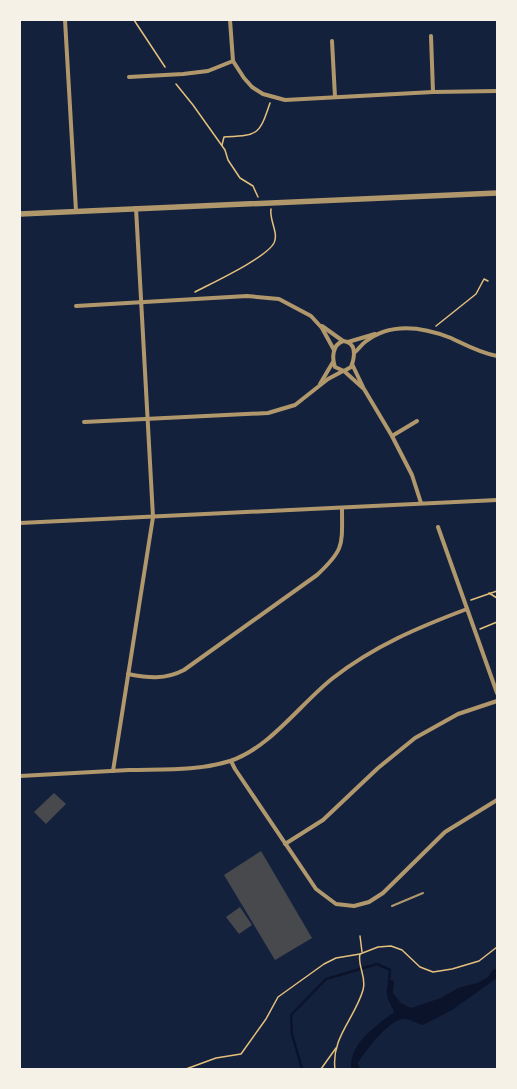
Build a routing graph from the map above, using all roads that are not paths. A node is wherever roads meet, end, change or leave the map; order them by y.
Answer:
1 (65, 20) edge
2 (230, 20) edge
3 (431, 36) dead end
4 (332, 41) dead end
5 (233, 61) junction
6 (129, 77) dead end
7 (497, 91) edge
8 (433, 92) junction
9 (335, 97) junction
10 (497, 192) edge
11 (136, 208) junction
12 (76, 211) junction
13 (20, 214) edge
14 (142, 303) junction
15 (76, 306) dead end
16 (318, 323) junction
17 (378, 334) junction
18 (343, 342) junction
19 (348, 342) junction
20 (334, 350) junction
21 (354, 353) junction
22 (497, 356) edge
23 (333, 362) junction
24 (352, 364) junction
25 (343, 371) junction
26 (319, 386) junction
27 (364, 390) junction
28 (148, 418) junction
29 (417, 421) dead end
30 (84, 422) dead end
31 (392, 436) junction
32 (497, 500) edge
33 (420, 503) junction
34 (342, 508) junction
35 (153, 517) junction
36 (20, 523) edge
37 (438, 527) dead end
38 (467, 610) junction
39 (128, 674) junction
40 (497, 693) edge
41 (497, 700) edge
42 (231, 761) junction
43 (113, 771) junction
44 (20, 776) edge
45 (497, 800) edge
46 (285, 844) junction
47 (423, 893) dead end
48 (392, 906) dead end

1 - 12 street
2 - 5 street
3 - 8 street
4 - 9 street
5 - 6 street
5 - 9 street
7 - 8 street
8 - 9 street
10 - 11 street
11 - 12 street
11 - 14 street
12 - 13 street
14 - 15 street
14 - 16 street
14 - 28 street
16 - 18 street
16 - 20 street
17 - 19 street
17 - 21 street
17 - 22 street
18 - 19 street
18 - 20 street
19 - 21 street
20 - 23 street
21 - 24 street
23 - 25 street
23 - 26 street
24 - 25 street
24 - 27 street
25 - 26 street
25 - 27 street
26 - 28 street
27 - 31 street
28 - 30 street
28 - 35 street
29 - 31 street
31 - 33 street
32 - 33 street
33 - 34 street
34 - 35 street
34 - 39 street
35 - 36 street
35 - 39 street
37 - 38 street
38 - 40 street
38 - 42 street
39 - 43 street
41 - 46 street
42 - 43 street
42 - 46 street
43 - 44 street
45 - 46 street
47 - 48 lane

